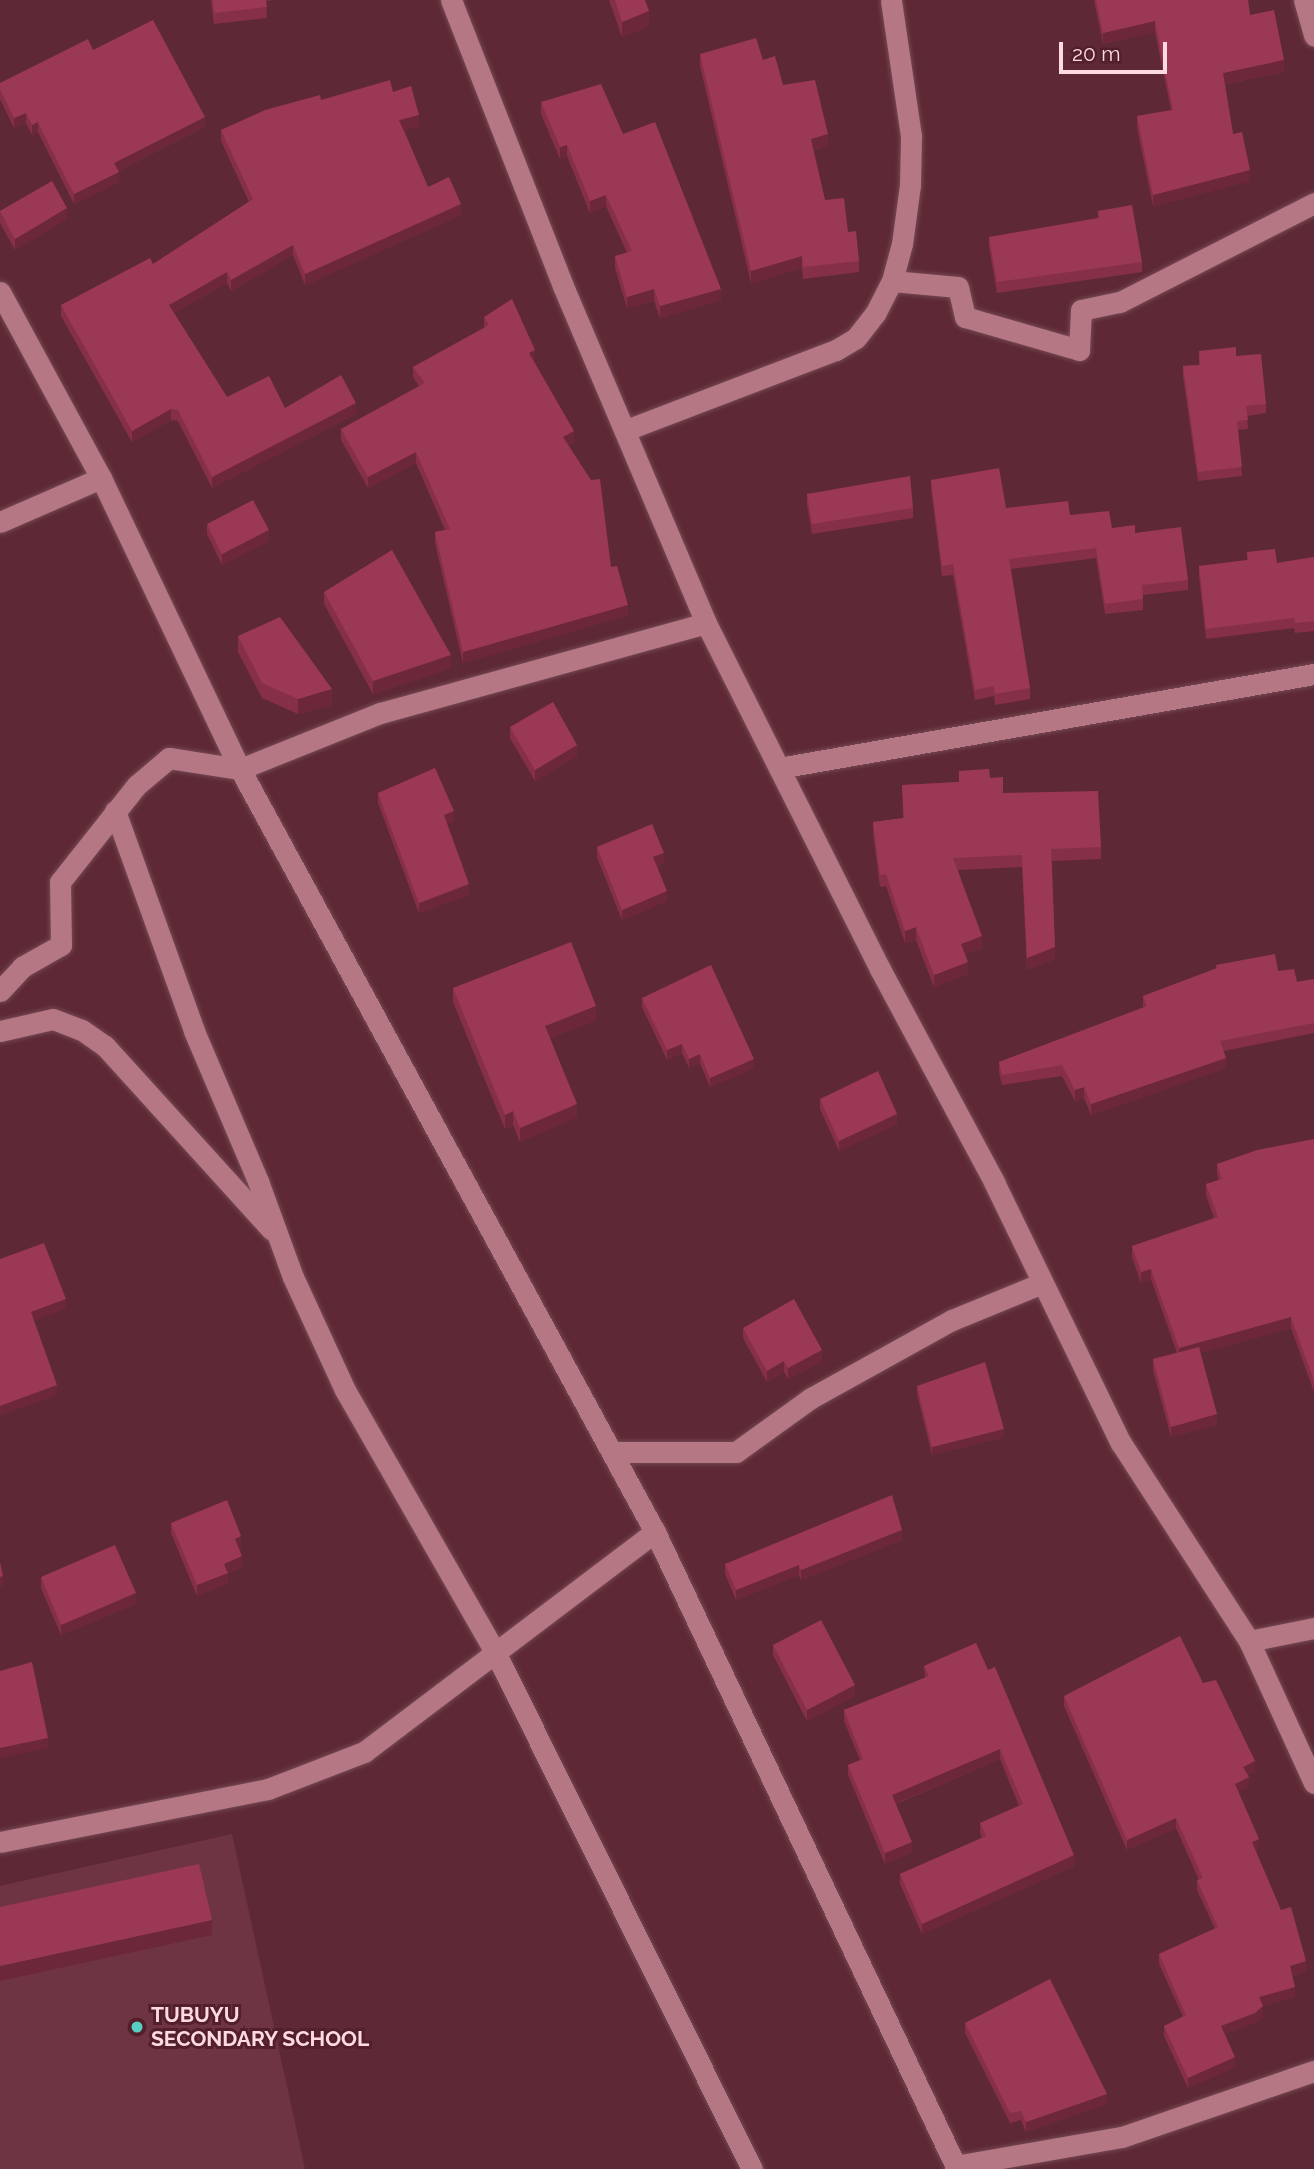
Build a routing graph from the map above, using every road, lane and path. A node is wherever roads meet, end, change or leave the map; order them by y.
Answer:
1 (451, 0) edge
2 (891, 0) edge
3 (1304, 0) edge
4 (1314, 36) edge
5 (1314, 203) edge
6 (892, 281) junction
7 (0, 292) edge
8 (626, 430) junction
9 (101, 478) junction
10 (0, 522) edge
11 (706, 622) junction
12 (1314, 674) edge
13 (779, 768) junction
14 (240, 769) junction
15 (115, 811) junction
16 (0, 991) edge
17 (0, 1031) edge
18 (278, 1235) junction
19 (1042, 1283) junction
20 (613, 1452) junction
21 (655, 1532) junction
22 (1314, 1628) edge
23 (1249, 1641) junction
24 (496, 1654) junction
25 (1314, 1783) edge
26 (0, 1842) edge
27 (1314, 2071) edge
28 (956, 2168) edge
29 (752, 2169) edge

1 - 8 street
2 - 6 street
3 - 4 street
5 - 6 street
6 - 8 street
7 - 9 street
8 - 11 street
9 - 10 street
9 - 14 street
11 - 13 street
11 - 14 street
12 - 13 street
13 - 19 street
14 - 15 street
14 - 20 street
15 - 16 street
15 - 18 street
17 - 18 street
18 - 24 street
19 - 20 street
19 - 23 street
20 - 21 street
21 - 24 street
21 - 28 street
22 - 23 street
23 - 25 street
24 - 26 street
24 - 29 street
27 - 28 street

